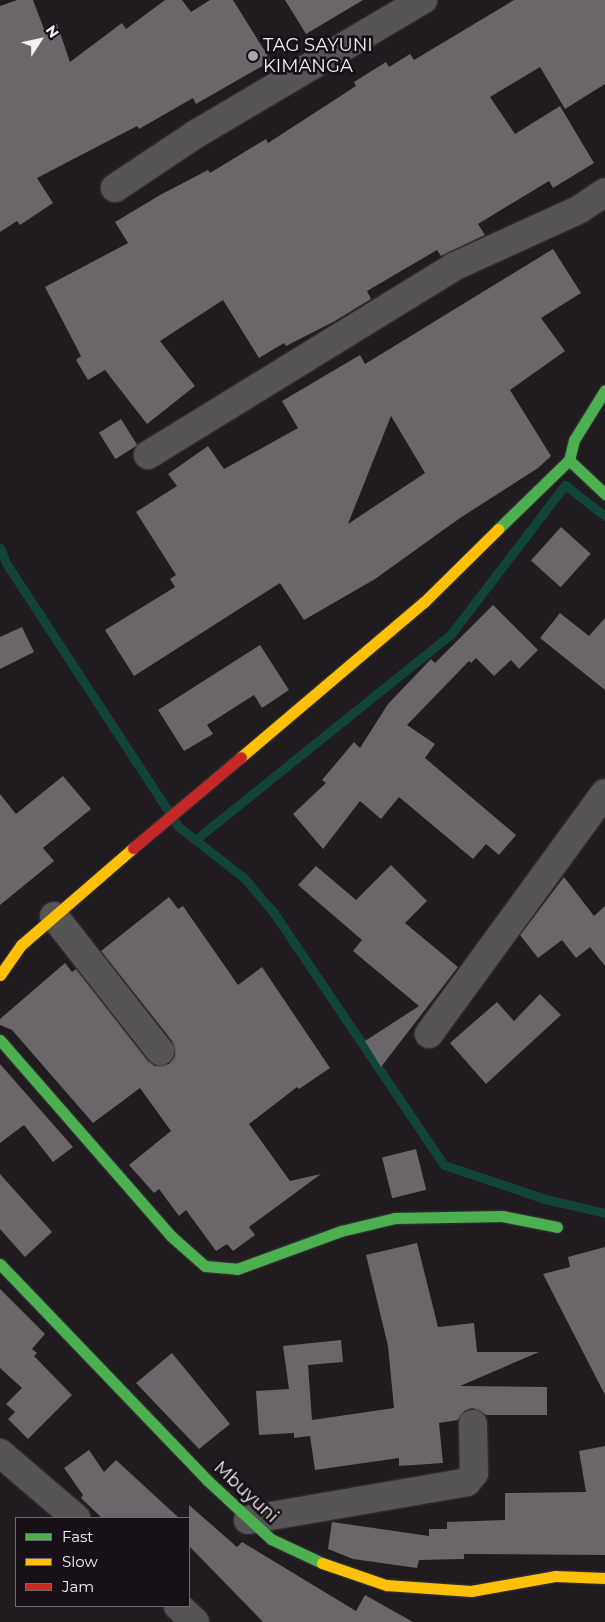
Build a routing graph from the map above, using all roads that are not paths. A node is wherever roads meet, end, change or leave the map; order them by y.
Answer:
1 (423, 0) edge
2 (115, 188) dead end
3 (605, 192) edge
4 (592, 208) edge
5 (605, 390) edge
6 (148, 455) dead end
7 (569, 460) junction
8 (605, 494) edge
9 (605, 793) edge
10 (54, 916) junction
11 (0, 974) edge
12 (429, 1034) dead end
13 (0, 1040) edge
14 (160, 1050) dead end
15 (557, 1227) dead end
16 (0, 1264) edge
17 (473, 1424) dead end
18 (0, 1453) edge
19 (75, 1517) edge
20 (248, 1520) junction
21 (605, 1578) edge
22 (179, 1607) edge
23 (195, 1622) edge

1 - 2 street
3 - 4 street
4 - 6 street
5 - 7 street
7 - 8 street
7 - 10 street
9 - 12 street
10 - 11 street
10 - 14 street
13 - 15 street
16 - 20 street, Mbuyuni
17 - 20 street
18 - 19 street
20 - 21 street, Mbuyuni
22 - 23 street

